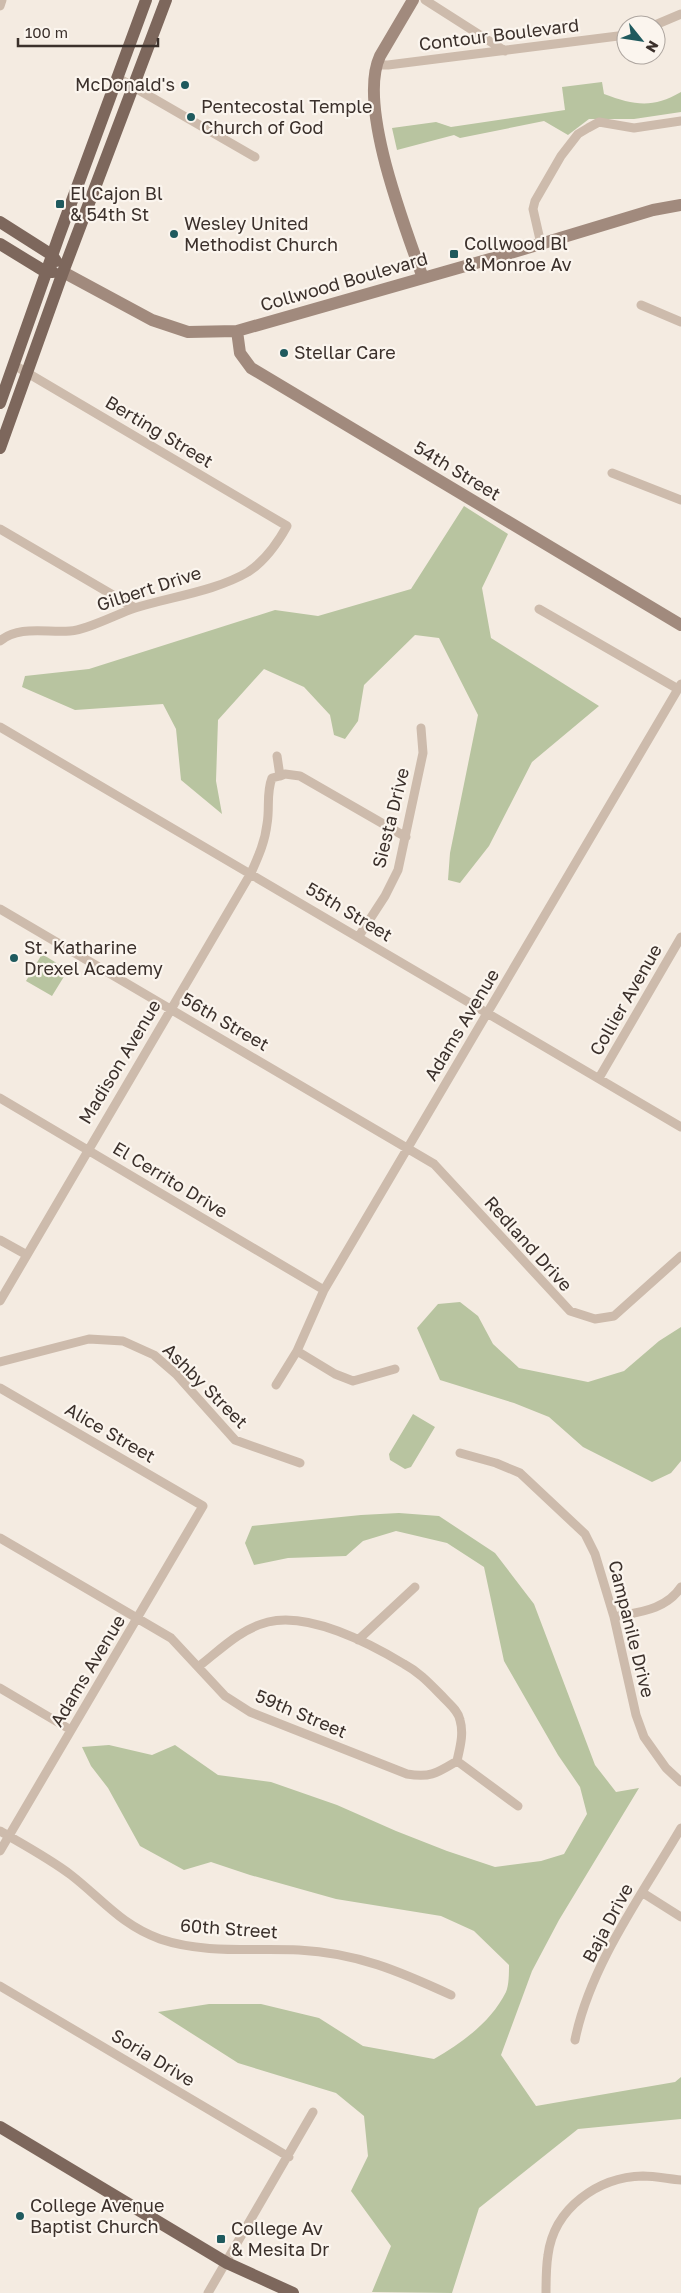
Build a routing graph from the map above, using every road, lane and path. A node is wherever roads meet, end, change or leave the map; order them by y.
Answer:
1 (2, 0) edge
2 (146, 0) edge
3 (166, 0) edge
4 (413, 0) edge
5 (426, 0) edge
6 (0, 6) edge
7 (681, 14) edge
8 (666, 20) edge
9 (616, 36) edge
10 (505, 51) junction
11 (376, 65) junction
12 (118, 78) junction
13 (133, 87) junction
14 (681, 121) edge
15 (255, 157) dead end
16 (681, 205) edge
17 (0, 222) edge
18 (0, 244) edge
19 (541, 244) junction
20 (52, 255) junction
21 (46, 272) junction
22 (62, 272) junction
23 (423, 278) junction
24 (641, 305) dead end
25 (681, 322) edge
26 (237, 331) junction
27 (14, 365) junction
28 (26, 373) junction
29 (0, 403) edge
30 (0, 448) edge
31 (612, 474) dead end
32 (681, 500) edge
33 (287, 526) joint
34 (0, 529) edge
35 (135, 608) junction
36 (539, 609) dead end
37 (681, 625) edge
38 (0, 641) edge
39 (679, 687) edge
40 (0, 727) edge
41 (421, 728) dead end
42 (277, 756) dead end
43 (280, 776) junction
44 (406, 837) junction
45 (251, 872) junction
46 (0, 909) edge
47 (359, 936) junction
48 (681, 937) edge
49 (170, 1010) junction
50 (488, 1013) junction
51 (599, 1078) junction
52 (0, 1098) edge
53 (681, 1127) edge
54 (408, 1147) junction
55 (88, 1150) junction
56 (0, 1240) edge
57 (27, 1255) junction
58 (681, 1256) edge
59 (324, 1290) junction
60 (0, 1301) edge
61 (297, 1351) junction
62 (0, 1362) edge
63 (395, 1369) dead end
64 (276, 1385) dead end
65 (0, 1388) edge
66 (460, 1453) dead end
67 (300, 1463) dead end
68 (203, 1506) joint
69 (0, 1538) edge
70 (415, 1587) dead end
71 (681, 1587) edge
72 (614, 1617) junction
73 (138, 1618) junction
74 (358, 1640) junction
75 (198, 1667) junction
76 (0, 1688) edge
77 (71, 1730) junction
78 (457, 1761) junction
79 (681, 1782) edge
80 (518, 1806) dead end
81 (681, 1828) edge
82 (0, 1831) edge
83 (9, 1836) junction
84 (0, 1851) edge
85 (643, 1893) junction
86 (681, 1917) edge
87 (0, 1986) edge
88 (451, 1995) dead end
89 (576, 2040) dead end
90 (313, 2112) dead end
91 (0, 2127) edge
92 (289, 2157) junction
93 (681, 2180) edge
94 (227, 2263) junction
95 (208, 2293) edge
96 (293, 2293) edge
97 (546, 2293) edge

1 - 6 street
2 - 12 main road
3 - 13 main road
4 - 11 street
5 - 10 street
7 - 8 street
9 - 10 street, Contour Boulevard
10 - 11 street, Contour Boulevard
11 - 23 street
12 - 13 street
12 - 20 main road
13 - 15 street
13 - 22 main road
14 - 19 street
16 - 19 street, Collwood Boulevard
17 - 20 main road
18 - 21 main road
19 - 23 street, Collwood Boulevard
20 - 21 main road
20 - 22 main road
21 - 22 main road
21 - 27 main road
22 - 26 street, Collwood Boulevard
22 - 28 main road
23 - 26 street, Collwood Boulevard
24 - 25 street
26 - 37 street, 54th Street
27 - 28 street, Berting Street
27 - 29 main road
28 - 30 main road
28 - 33 street, Berting Street
31 - 32 street
33 - 35 street, Gilbert Drive
34 - 35 street
35 - 38 street, Gilbert Drive
36 - 39 street
39 - 50 street, Adams Avenue
40 - 45 street, 55th Street
41 - 44 street, Siesta Drive
42 - 43 street
43 - 44 street
43 - 45 street, Madison Avenue
44 - 47 street, Siesta Drive
45 - 47 street, 55th Street
45 - 49 street, Madison Avenue
46 - 49 street, 56th Street
47 - 50 street, 55th Street
48 - 51 street, Collier Avenue
49 - 54 street, 56th Street
49 - 55 street, Madison Avenue
50 - 51 street, 55th Street
50 - 54 street, Adams Avenue
51 - 53 street, 55th Street
52 - 55 street, El Cerrito Drive
54 - 58 street, Redland Drive
54 - 59 street, Adams Avenue
55 - 57 street, Madison Avenue
55 - 59 street, El Cerrito Drive
56 - 57 street
57 - 60 street, Madison Avenue
59 - 61 street, Adams Avenue
61 - 63 street
61 - 64 street, Adams Avenue
62 - 67 street, Ashby Street
65 - 68 street, Alice Street
66 - 72 street, Campanile Drive
68 - 73 street, Adams Avenue
69 - 73 street, 59th Street
70 - 74 street
71 - 72 street
72 - 79 street, Campanile Drive
73 - 75 street, 59th Street
73 - 77 street, Adams Avenue
74 - 75 street
74 - 78 street
75 - 78 street, 59th Street
76 - 77 street
77 - 83 street, Adams Avenue
78 - 80 street
81 - 85 street, Baja Drive
82 - 83 street, 60th Street
83 - 84 street, Adams Avenue
83 - 88 street, 60th Street
85 - 86 street
85 - 89 street, Baja Drive
87 - 92 street, Soria Drive
90 - 92 street
91 - 94 main road
92 - 94 street
93 - 97 street
94 - 95 street
94 - 96 main road

